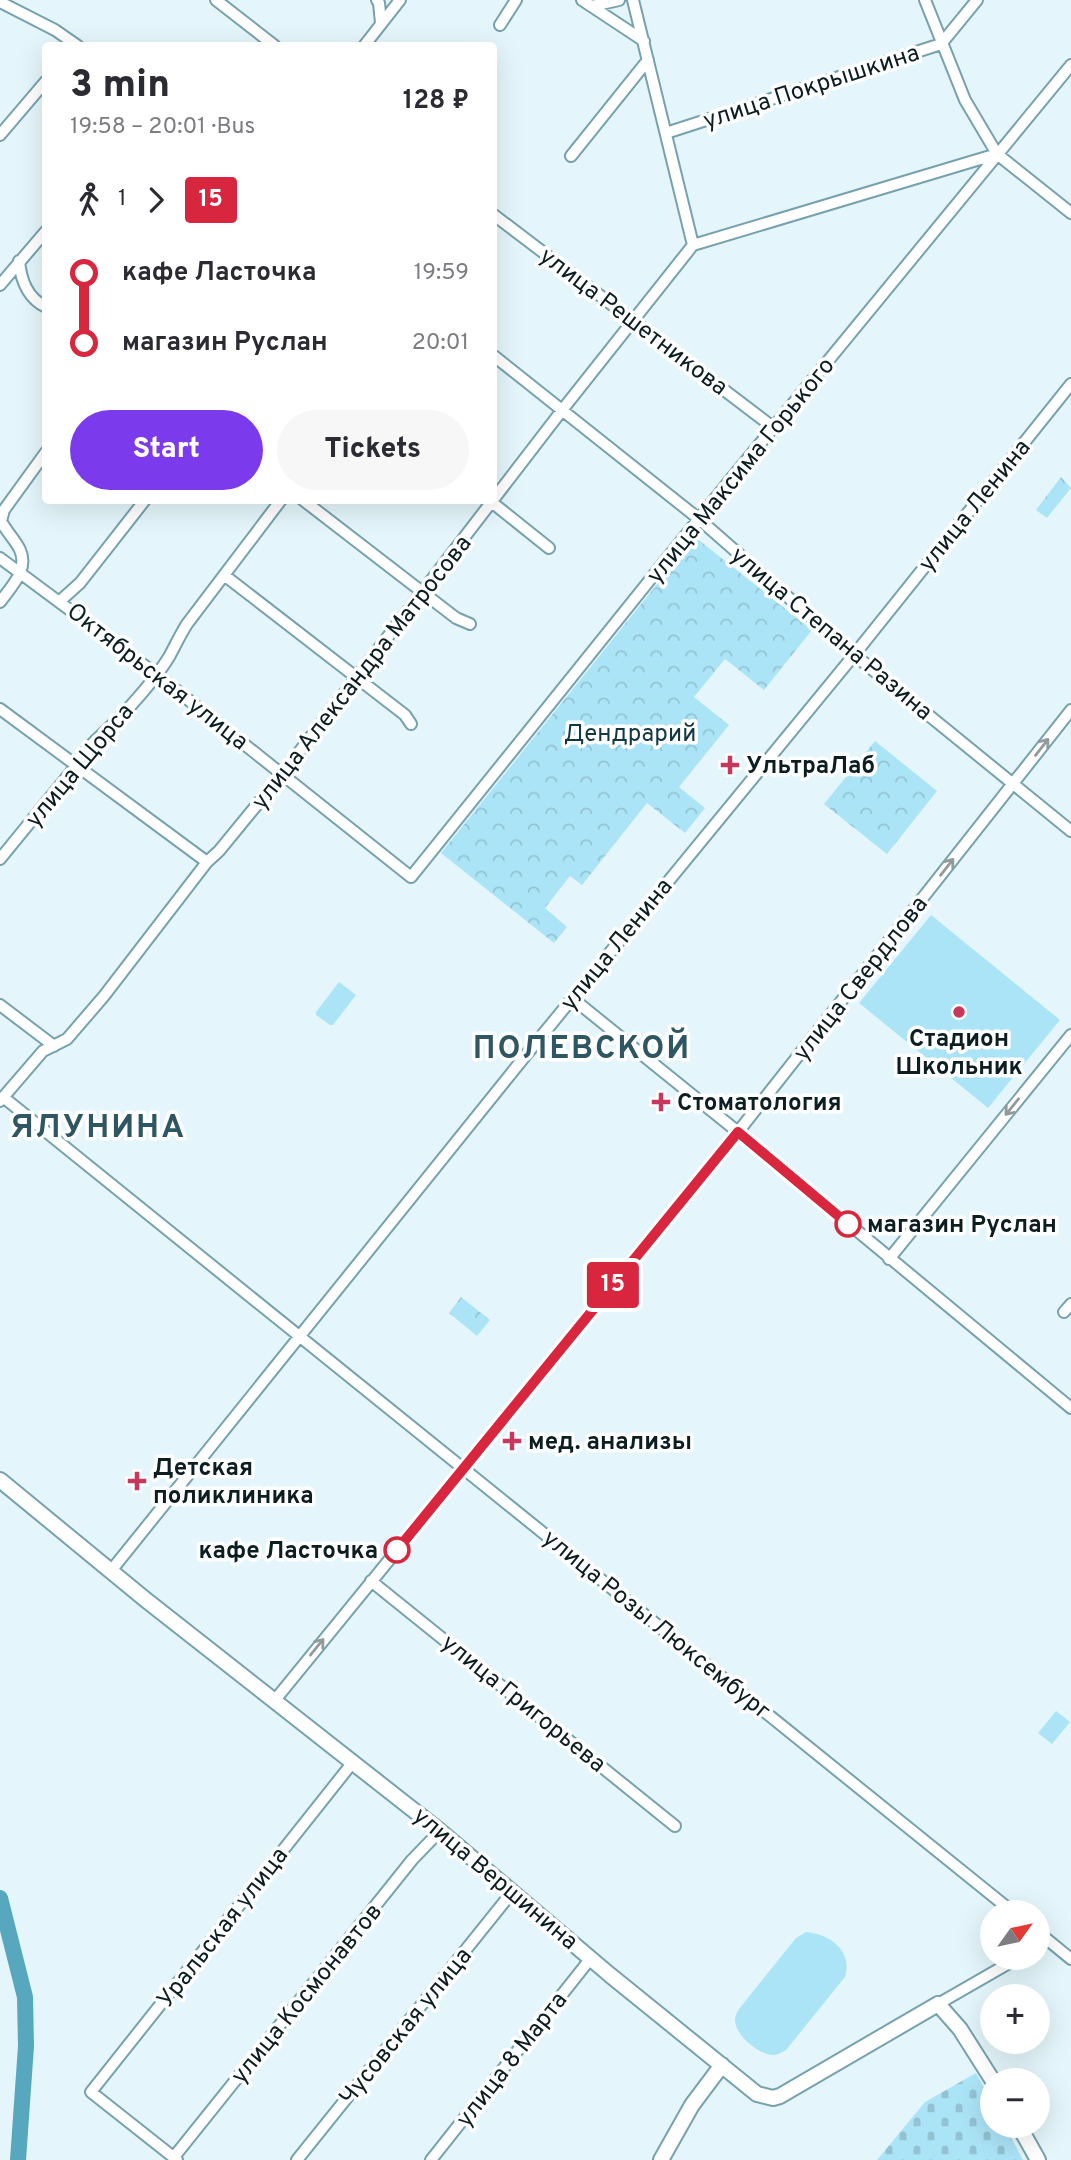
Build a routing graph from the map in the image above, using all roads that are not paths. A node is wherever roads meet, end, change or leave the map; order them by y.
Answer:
1 (7, 0) edge
2 (216, 0) edge
3 (377, 0) edge
4 (400, 0) edge
5 (516, 0) edge
6 (620, 0) edge
7 (634, 0) edge
8 (925, 0) edge
9 (977, 0) edge
10 (0, 2) edge
11 (587, 3) edge
12 (15, 10) junction
13 (381, 23) junction
14 (500, 25) dead end
15 (644, 41) junction
16 (71, 42) edge
17 (270, 42) edge
18 (367, 42) edge
19 (941, 44) junction
20 (648, 60) junction
21 (1071, 65) edge
22 (42, 86) edge
23 (666, 133) junction
24 (0, 135) edge
25 (997, 154) junction
26 (571, 156) dead end
27 (1071, 213) edge
28 (497, 218) edge
29 (42, 235) edge
30 (693, 245) junction
31 (19, 261) junction
32 (0, 285) edge
33 (42, 305) edge
34 (633, 321) junction
35 (497, 358) edge
36 (1071, 384) edge
37 (564, 409) junction
38 (774, 428) junction
39 (42, 458) edge
40 (497, 494) edge
41 (142, 504) edge
42 (278, 504) edge
43 (308, 504) edge
44 (490, 504) edge
45 (494, 504) edge
46 (699, 519) junction
47 (549, 548) dead end
48 (0, 558) edge
49 (20, 573) junction
50 (224, 575) junction
51 (424, 593) junction
52 (60, 601) junction
53 (0, 602) edge
54 (470, 624) dead end
55 (854, 655) junction
56 (156, 674) junction
57 (357, 678) junction
58 (0, 709) edge
59 (1071, 710) edge
60 (411, 724) dead end
61 (76, 766) junction
62 (283, 773) junction
63 (1013, 784) junction
64 (1071, 831) edge
65 (0, 859) edge
66 (207, 862) junction
67 (411, 877) joint
68 (572, 998) junction
69 (0, 1005) edge
70 (1071, 1035) edge
71 (54, 1046) junction
72 (2, 1099) edge
73 (738, 1132) junction
74 (889, 1259) junction
75 (301, 1335) junction
76 (1071, 1408) edge
77 (464, 1467) junction
78 (0, 1480) edge
79 (110, 1572) junction
80 (371, 1581) junction
81 (275, 1700) junction
82 (353, 1762) junction
83 (676, 1826) dead end
84 (440, 1831) junction
85 (513, 1891) junction
86 (998, 1900) edge
87 (1050, 1942) edge
88 (591, 1958) junction
89 (1071, 1959) edge
90 (996, 1970) edge
91 (938, 2004) junction
92 (722, 2065) junction
93 (985, 2068) edge
94 (1026, 2138) edge
95 (176, 2159) edge
96 (297, 2160) edge
97 (431, 2160) edge
98 (661, 2160) edge
99 (1038, 2160) edge

1 - 12 street
2 - 17 street
3 - 13 street
4 - 13 street
5 - 14 street
6 - 11 street
7 - 15 street
8 - 19 street
9 - 19 street, улица Покрышкина
10 - 12 street
11 - 15 street
12 - 16 street
13 - 18 street
15 - 20 street
19 - 23 street, улица Покрышкина
19 - 25 street
20 - 23 street
20 - 26 street
21 - 25 street, улица Максима Горького
22 - 24 street
23 - 30 street
25 - 27 street
25 - 30 street
25 - 38 street, улица Максима Горького
28 - 34 street, улица Решетникова
29 - 31 street
30 - 34 street, улица Александра Матросова
31 - 32 street
31 - 33 street
34 - 37 street, улица Александра Матросова
34 - 38 street, улица Решетникова
35 - 37 street, улица Степана Разина
36 - 55 street, улица Ленина
37 - 40 street, улица Александра Матросова
37 - 46 street, улица Степана Разина
38 - 46 street, улица Максима Горького
39 - 49 street
41 - 52 street
42 - 50 street, улица Щорса
43 - 51 street
44 - 51 street, улица Александра Матросова
45 - 47 street
46 - 55 street, улица Степана Разина
46 - 67 street, улица Максима Горького
48 - 49 street, Октябрьская улица
49 - 52 street, Октябрьская улица
49 - 53 street
50 - 56 street, улица Щорса
50 - 57 street
51 - 54 street
51 - 57 street, улица Александра Матросова
52 - 56 street, Октябрьская улица
55 - 63 street, улица Степана Разина
55 - 68 street, улица Ленина
56 - 61 street, улица Щорса
56 - 62 street, Октябрьская улица
57 - 60 street
57 - 62 street, улица Александра Матросова
58 - 61 street
63 -> 59 street, улица Свердлова
61 - 65 street, улица Щорса
61 - 66 street
62 - 66 street, улица Александра Матросова
62 - 67 street, Октябрьская улица
63 - 64 street, улица Степана Разина
73 -> 63 street, улица Свердлова
66 - 71 street, улица Александра Матросова
68 - 73 street
68 - 75 street, улица Ленина
69 - 71 street
70 -> 74 street
71 - 72 street, улица Александра Матросова
72 - 75 street, улица Розы Люксембург
73 - 74 street
73 - 77 street, улица Свердлова
74 - 76 street
75 - 77 street, улица Розы Люксембург
75 - 79 street, улица Ленина
77 - 80 street, улица Свердлова
77 - 86 street, улица Розы Люксембург
78 - 79 main road, улица Вершинина
79 - 81 main road, улица Вершинина
81 -> 80 street, улица Свердлова
80 - 83 street, улица Григорьева
81 - 82 main road, улица Вершинина
82 - 84 main road, улица Вершинина
82 - 95 street, Уральская улица
84 - 85 main road, улица Вершинина
84 - 95 street, улица Космонавтов
85 - 88 main road, улица Вершинина
85 - 96 street, Чусовская улица
87 - 89 street
88 - 92 main road, улица Вершинина
88 - 97 street, улица 8 Марта
90 - 91 street, улица Вершинина
91 - 92 main road, улица Вершинина
91 - 93 main road
92 - 98 main road
94 - 99 main road

